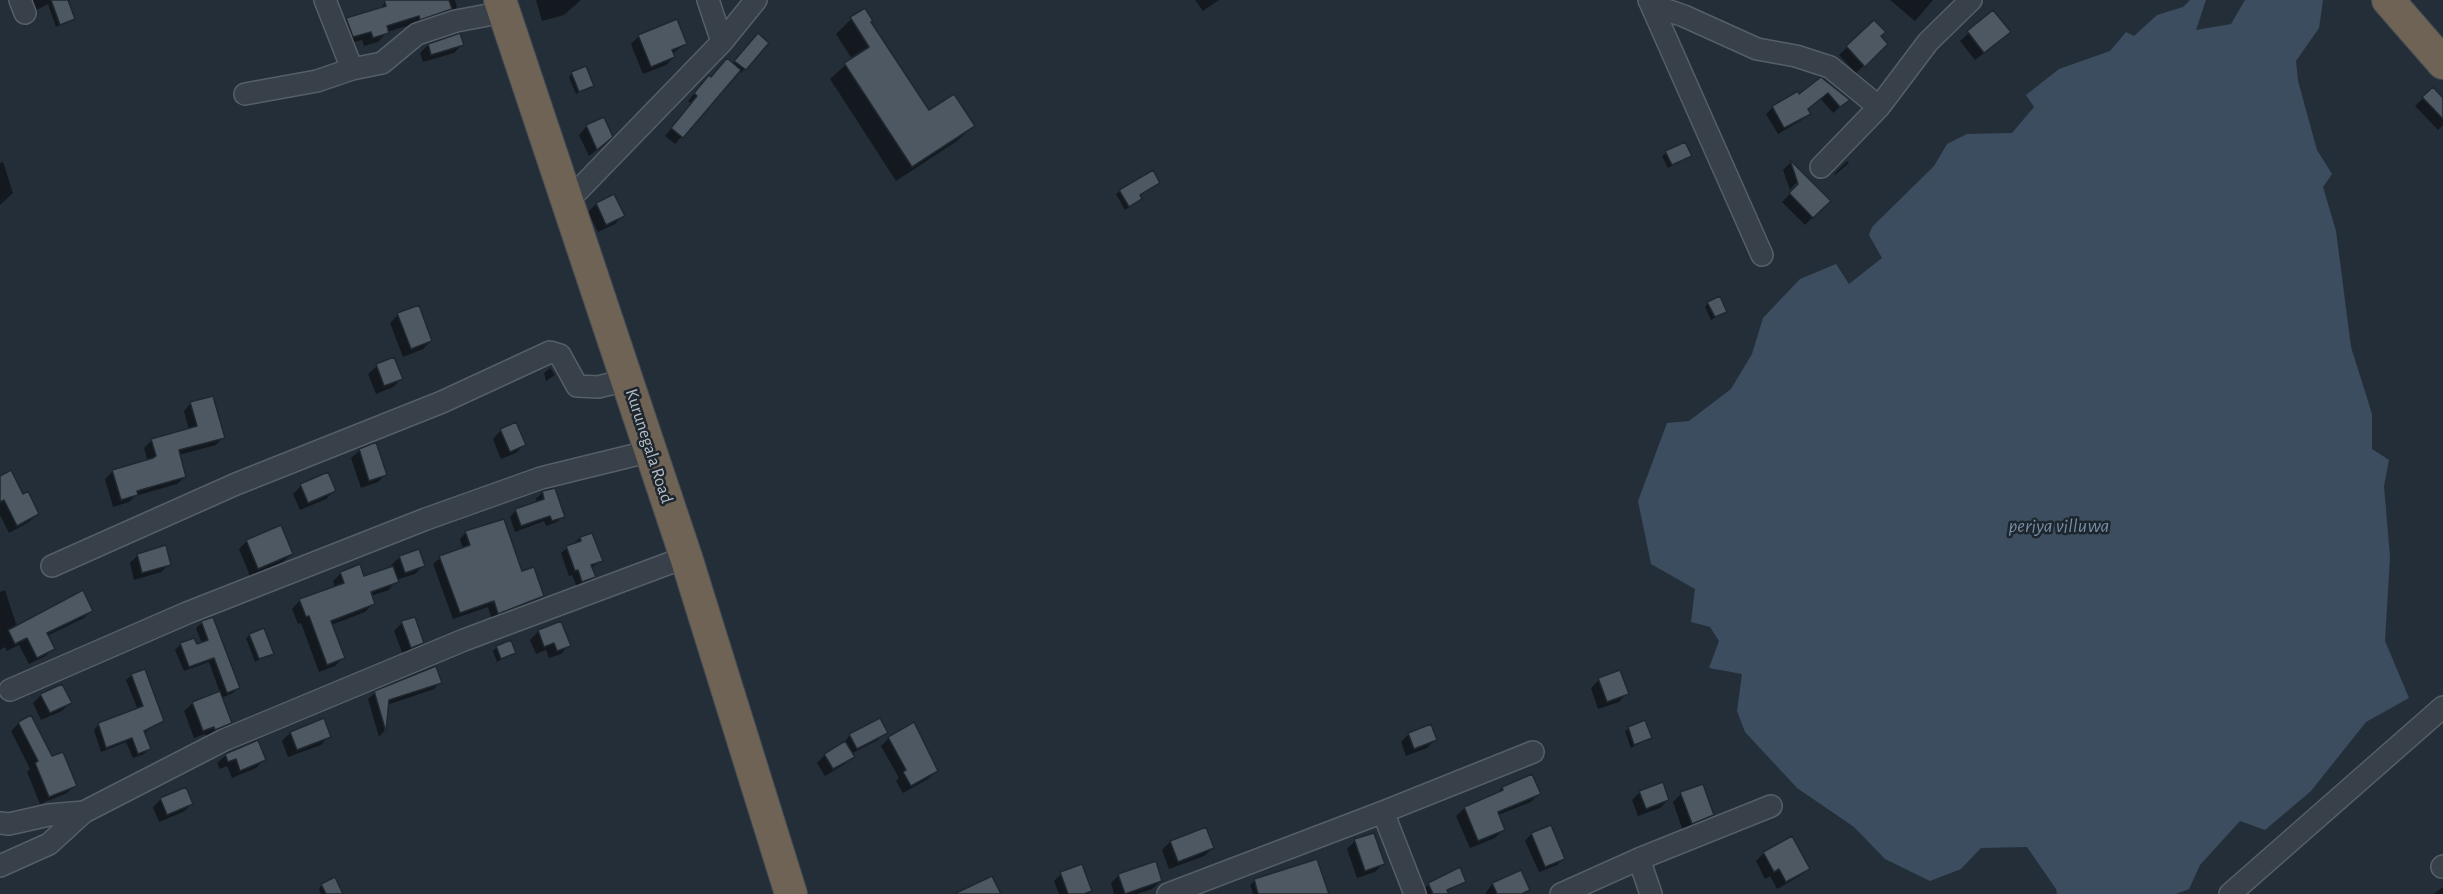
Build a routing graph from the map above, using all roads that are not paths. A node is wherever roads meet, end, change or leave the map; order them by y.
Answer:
1 (325, 0) edge
2 (708, 0) edge
3 (756, 0) edge
4 (1971, 0) edge
5 (2388, 0) edge
6 (1651, 3) edge
7 (502, 6) edge
8 (722, 42) junction
9 (2443, 63) edge
10 (352, 69) junction
11 (245, 94) dead end
12 (1879, 107) junction
13 (1821, 167) dead end
14 (568, 201) junction
15 (1762, 255) dead end
16 (627, 380) junction
17 (651, 451) junction
18 (686, 557) junction
19 (52, 566) dead end
20 (10, 690) dead end
21 (2443, 707) edge
22 (1533, 752) dead end
23 (1771, 806) dead end
24 (84, 812) junction
25 (1383, 812) junction
26 (0, 823) edge
27 (1639, 859) junction
28 (0, 866) edge
29 (791, 894) edge
30 (1168, 894) edge
31 (1415, 894) edge
32 (1561, 894) edge
33 (1651, 894) edge
34 (2230, 894) edge

1 - 10 street
2 - 8 street
3 - 8 street
4 - 12 street
5 - 9 highway
6 - 12 street
6 - 15 street
7 - 10 street
7 - 14 highway, Kurunegala Road
8 - 14 street
10 - 11 street
12 - 13 street
14 - 16 highway, Kurunegala Road
16 - 17 highway, Kurunegala Road
16 - 19 street
17 - 18 highway, Kurunegala Road
17 - 20 street
18 - 24 street
18 - 29 highway, Kurunegala Road
21 - 34 street
22 - 25 street
23 - 27 street
24 - 26 street
24 - 28 street
25 - 30 street
25 - 31 street
27 - 32 street
27 - 33 street

